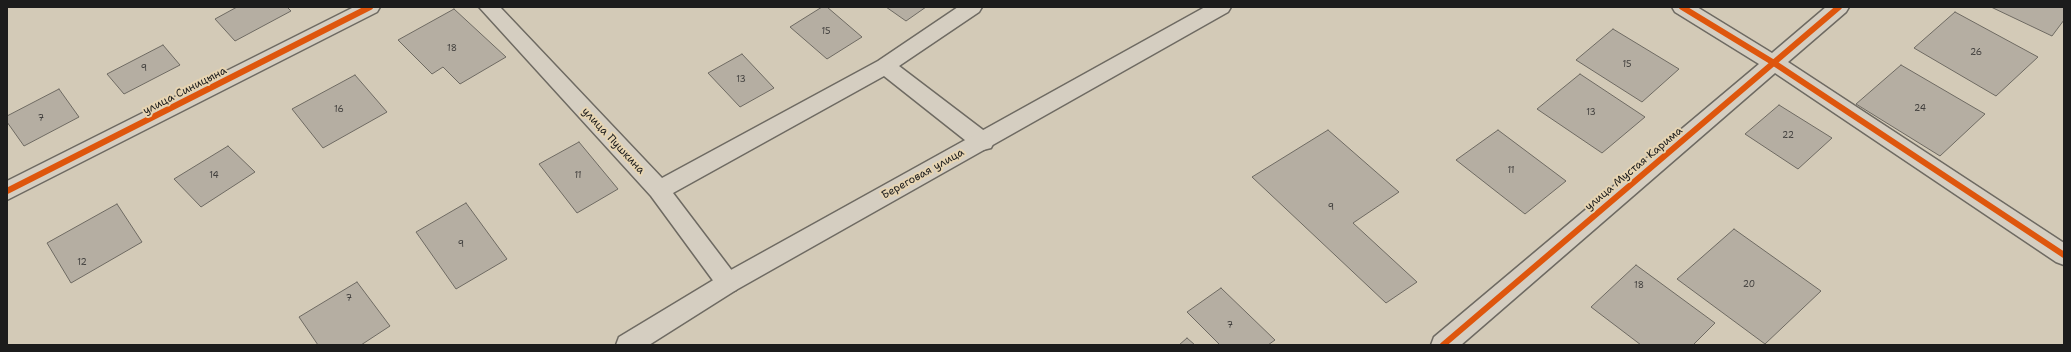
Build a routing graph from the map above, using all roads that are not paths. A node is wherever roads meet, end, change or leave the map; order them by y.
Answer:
1 (370, 7) edge
2 (489, 7) edge
3 (972, 7) edge
4 (1221, 7) edge
5 (1682, 7) edge
6 (1839, 7) edge
7 (1774, 63) junction
8 (885, 66) junction
9 (983, 142) junction
10 (7, 190) edge
11 (659, 190) junction
12 (2064, 255) edge
13 (728, 283) junction
14 (635, 343) edge
15 (1443, 345) edge

1 - 10 street, улица Синицына
2 - 11 street, улица Пушкина
3 - 8 street
4 - 9 street, Береговая улица
5 - 7 street
6 - 7 street, улица Мустая Карима
7 - 12 street
7 - 15 street, улица Мустая Карима
8 - 9 street
8 - 11 street
9 - 13 street, Береговая улица
11 - 13 street, улица Пушкина
13 - 14 street, Береговая улица

